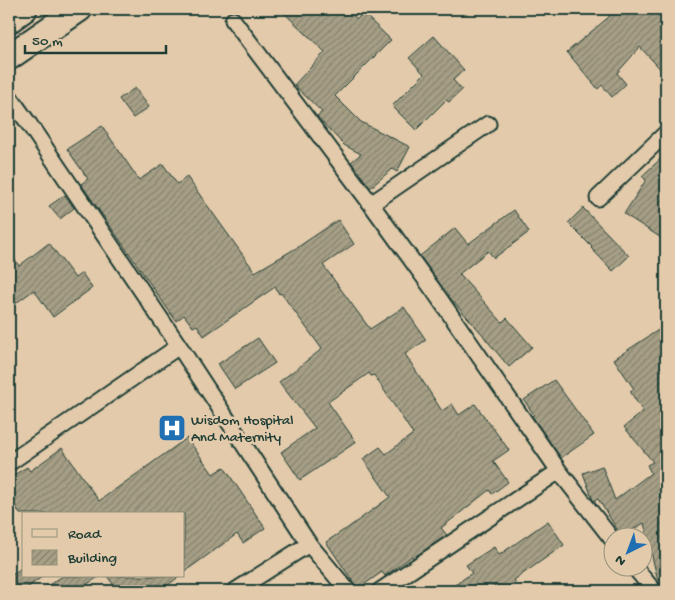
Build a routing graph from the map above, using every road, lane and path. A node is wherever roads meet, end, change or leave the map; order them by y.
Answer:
1 (24, 9) edge
2 (79, 9) edge
3 (9, 20) edge
4 (234, 20) dead end
5 (9, 58) edge
6 (9, 96) edge
7 (488, 124) dead end
8 (666, 133) edge
9 (598, 198) dead end
10 (371, 204) junction
11 (179, 346) junction
12 (9, 463) edge
13 (559, 471) junction
14 (603, 528) edge
15 (309, 544) junction
16 (643, 578) edge
17 (235, 591) edge
18 (348, 591) edge
19 (380, 591) edge
20 (654, 591) edge

1 - 3 main road
2 - 5 main road
4 - 10 street
6 - 11 street
7 - 10 street
8 - 9 street
10 - 13 street
11 - 12 street
11 - 15 street
13 - 14 street
13 - 19 street
15 - 17 street
15 - 18 street
16 - 20 street

